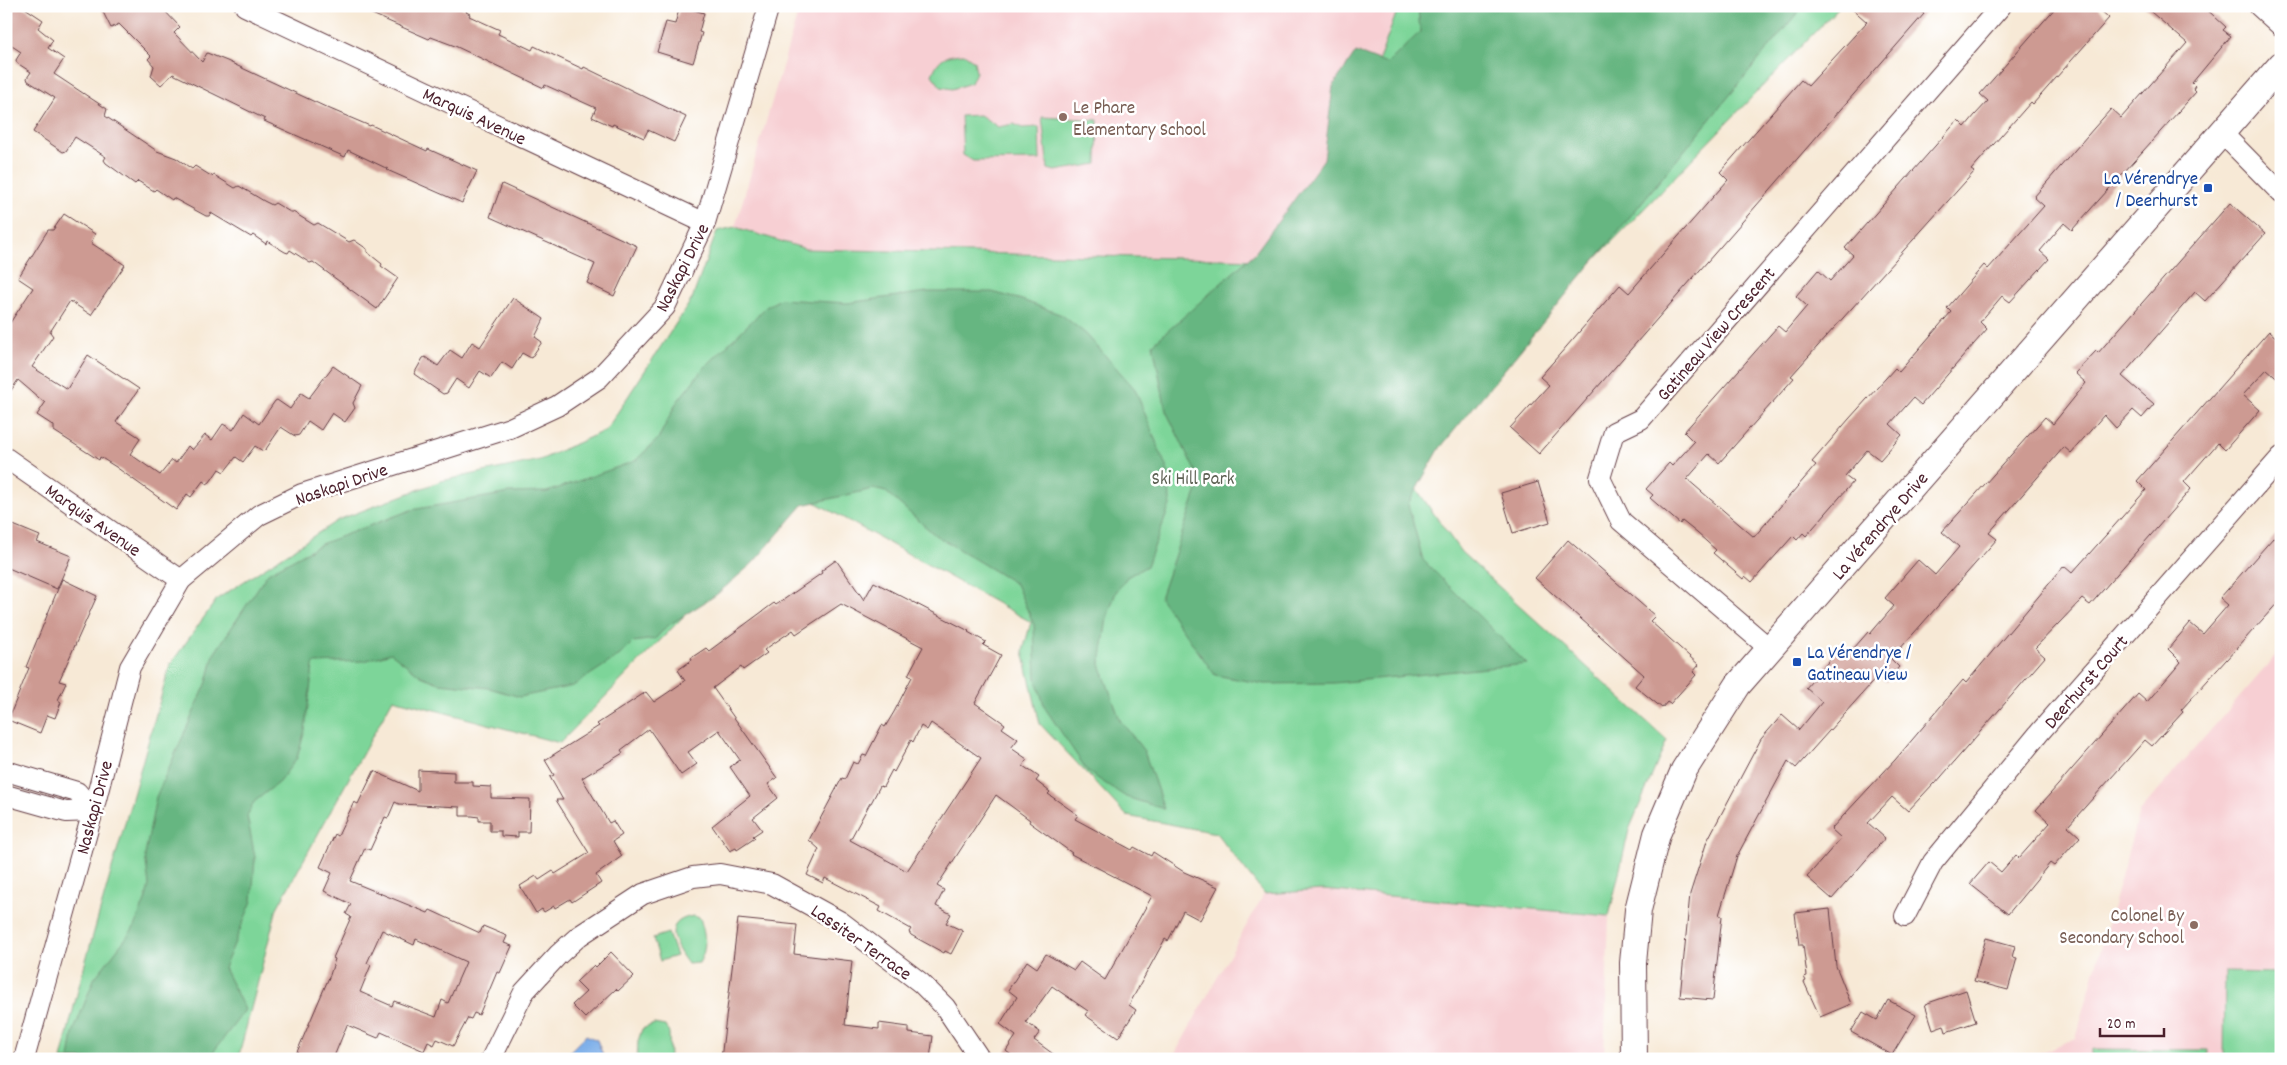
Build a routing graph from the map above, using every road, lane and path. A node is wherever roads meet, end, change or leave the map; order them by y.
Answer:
1 (245, 6) edge
2 (769, 6) edge
3 (2001, 6) edge
4 (2259, 6) edge
5 (2281, 26) edge
6 (2281, 65) edge
7 (2222, 133) junction
8 (2281, 193) edge
9 (705, 223) junction
10 (2281, 457) edge
11 (6, 458) edge
12 (181, 580) junction
13 (1770, 649) junction
14 (6, 771) edge
15 (6, 795) edge
16 (93, 811) junction
17 (1905, 916) dead end
18 (24, 1059) edge
19 (492, 1059) edge
20 (980, 1059) edge
21 (1634, 1059) edge

1 - 9 street, Marquis Avenue
2 - 9 street, Naskapi Drive
3 - 13 street, Gatineau View Crescent
4 - 5 street
6 - 7 street, La Vérendrye Drive
7 - 8 street
7 - 13 street, La Vérendrye Drive
9 - 12 street, Naskapi Drive
10 - 17 street, Deerhurst Court
11 - 12 street, Marquis Avenue
12 - 16 street, Naskapi Drive
13 - 21 street, La Vérendrye Drive
14 - 16 street
15 - 16 street
16 - 18 street, Naskapi Drive
19 - 20 street, Lassiter Terrace

